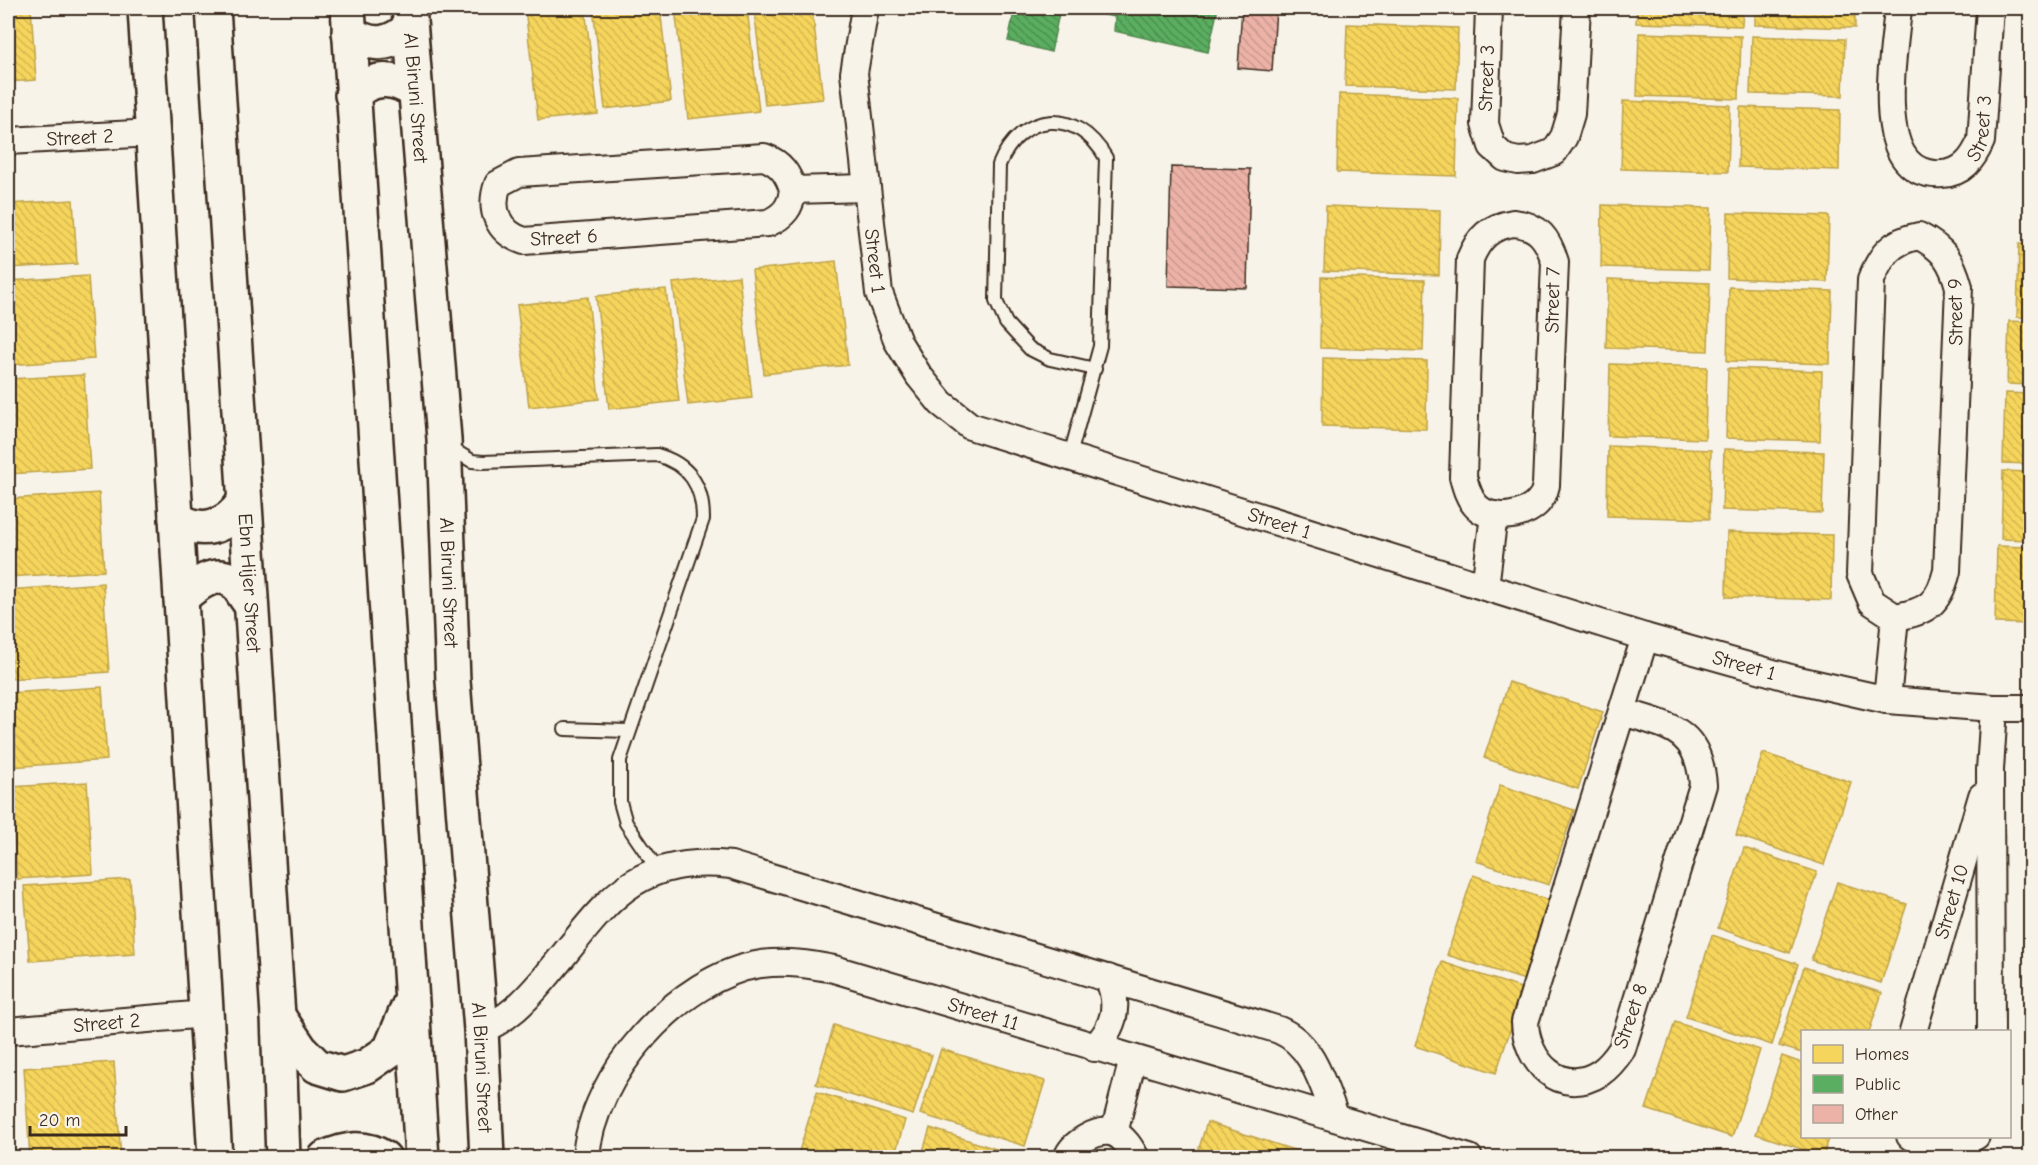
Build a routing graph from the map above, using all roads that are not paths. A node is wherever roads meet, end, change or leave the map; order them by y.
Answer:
1 (145, 8) edge
2 (213, 8) edge
3 (865, 8) edge
4 (1489, 8) edge
5 (1577, 8) edge
6 (1898, 8) edge
7 (1990, 8) edge
8 (410, 17) edge
9 (348, 20) edge
10 (414, 91) junction
11 (352, 95) junction
12 (153, 133) junction
13 (8, 141) edge
14 (866, 188) junction
15 (794, 190) junction
16 (1095, 369) junction
17 (444, 439) junction
18 (1068, 459) junction
19 (243, 503) junction
20 (1494, 515) junction
21 (176, 518) junction
22 (1485, 587) junction
23 (181, 598) junction
24 (249, 602) junction
25 (1895, 617) junction
26 (1645, 637) junction
27 (1887, 700) junction
28 (1994, 708) junction
29 (2031, 708) edge
30 (1623, 712) junction
31 (565, 729) dead end
32 (628, 731) junction
33 (1990, 770) junction
34 (658, 870) junction
35 (1108, 978) junction
36 (411, 1000) junction
37 (206, 1014) junction
38 (278, 1016) junction
39 (481, 1030) junction
40 (1914, 1030) edge
41 (1991, 1030) edge
42 (8, 1031) edge
43 (1094, 1047) junction
44 (1133, 1059) junction
45 (1336, 1118) junction
46 (1114, 1133) junction
47 (1912, 1138) edge
48 (1974, 1138) edge
49 (215, 1158) edge
50 (283, 1158) edge
51 (325, 1158) edge
52 (384, 1158) edge
53 (422, 1158) edge
54 (487, 1158) edge
55 (586, 1158) edge
56 (1067, 1158) edge
57 (1136, 1158) edge
58 (1469, 1158) edge

1 - 12 main road
2 - 19 main road, Ebn Hijer Street
3 - 14 street, Street 1
4 - 5 street, Street 3
6 - 7 street, Street 3
8 - 9 main road
8 - 10 main road, Al Biruni Street
9 - 11 main road
10 - 11 main road
10 - 17 main road, Al Biruni Street
11 - 36 main road
12 - 13 street, Street 2
12 - 21 main road
14 - 15 street
14 - 18 street, Street 1
15 - 15 street, Street 6
16 - 16 lane
16 - 18 lane
17 - 32 lane
17 - 39 main road, Al Biruni Street
18 - 22 street, Street 1
19 - 21 main road
19 - 24 main road, Ebn Hijer Street
20 - 20 street, Street 7
20 - 22 street
21 - 23 main road
22 - 26 street, Street 1
23 - 24 main road
23 - 37 main road
24 - 38 main road, Ebn Hijer Street
25 - 25 street, Street 9
25 - 27 street
26 - 27 street, Street 1
26 - 30 street, Street 8
27 - 28 street, Street 1
28 - 29 street, Street 1
28 - 33 street, Street 10
30 - 30 street, Street 8
31 - 32 lane
32 - 34 lane
33 - 40 street, Street 10
33 - 41 street, Street 10
34 - 35 street
34 - 39 street
35 - 43 street
35 - 45 street
36 - 38 main road
36 - 53 main road
37 - 42 street, Street 2
37 - 49 main road
38 - 50 main road, Ebn Hijer Street
39 - 54 main road, Al Biruni Street
43 - 44 street, Street 11
43 - 55 street, Street 11
44 - 45 street, Street 11
44 - 46 street
45 - 58 street, Street 11
46 - 56 street
46 - 57 street
47 - 48 street
51 - 52 main road

